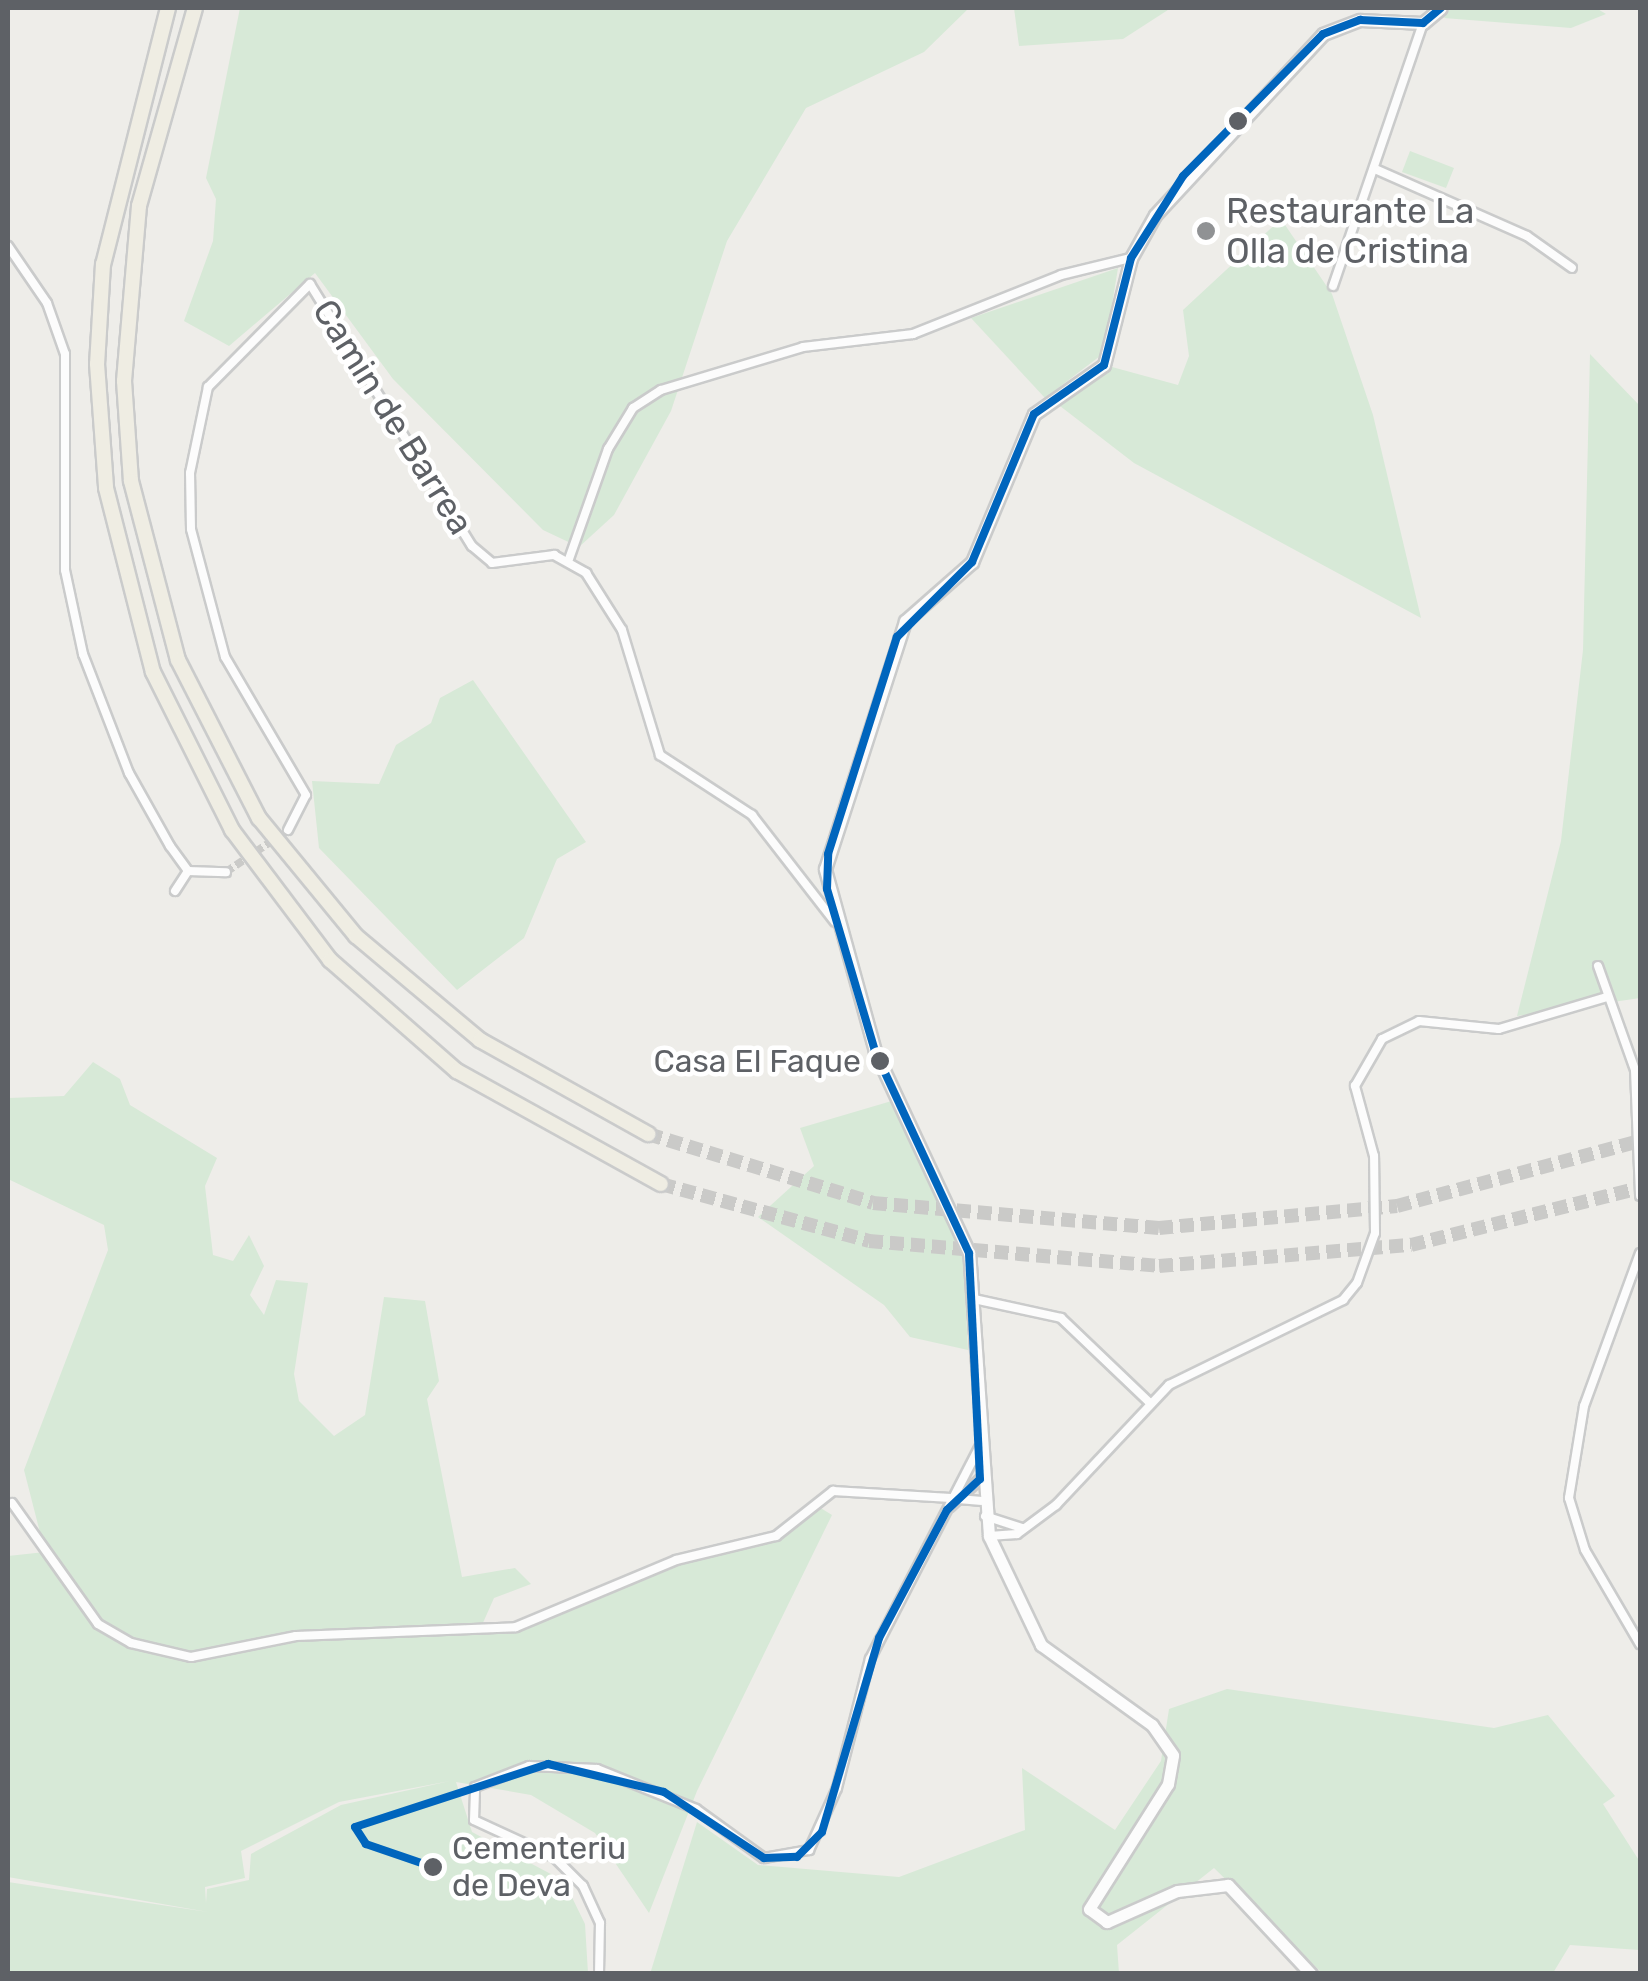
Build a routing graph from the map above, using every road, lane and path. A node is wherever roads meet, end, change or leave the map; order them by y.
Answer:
1 (168, 8) edge
2 (195, 8) edge
3 (1441, 8) edge
4 (1423, 23) junction
5 (1375, 169) junction
6 (8, 246) edge
7 (1132, 258) junction
8 (1572, 268) dead end
9 (1332, 286) dead end
10 (570, 559) junction
11 (288, 830) tunnel mouth
12 (188, 872) junction
13 (226, 872) tunnel mouth
14 (175, 891) dead end
15 (834, 922) junction
16 (1598, 966) dead end
17 (1607, 996) junction
18 (1638, 1070) edge
19 (648, 1134) tunnel mouth
20 (661, 1184) tunnel mouth
21 (1640, 1196) edge
22 (1640, 1253) edge
23 (974, 1299) junction
24 (1151, 1404) junction
25 (979, 1448) junction
26 (980, 1479) junction
27 (960, 1485) junction
28 (955, 1499) junction
29 (12, 1503) dead end
30 (982, 1507) junction
31 (1011, 1528) junction
32 (1023, 1528) junction
33 (990, 1536) junction
34 (1640, 1644) edge
35 (598, 1974) edge
36 (1311, 1974) edge

1 - 20 highway
2 - 19 highway
3 - 4 street
4 - 5 street
4 - 7 street
5 - 8 street
5 - 9 street
6 - 12 street
7 - 10 street
7 - 15 street
10 - 11 street, Camin de Barrea
10 - 15 street
12 - 13 street
12 - 14 street
15 - 23 street
16 - 17 street
17 - 18 street
17 - 24 street
18 - 21 street
22 - 34 street
23 - 24 street
23 - 25 street
24 - 32 street
25 - 26 street
25 - 27 street
26 - 27 street
26 - 28 street
26 - 30 street
27 - 28 street
28 - 29 street
28 - 30 street
28 - 35 street
30 - 31 street
30 - 33 street
31 - 32 street
31 - 33 street
32 - 33 street
33 - 36 street

